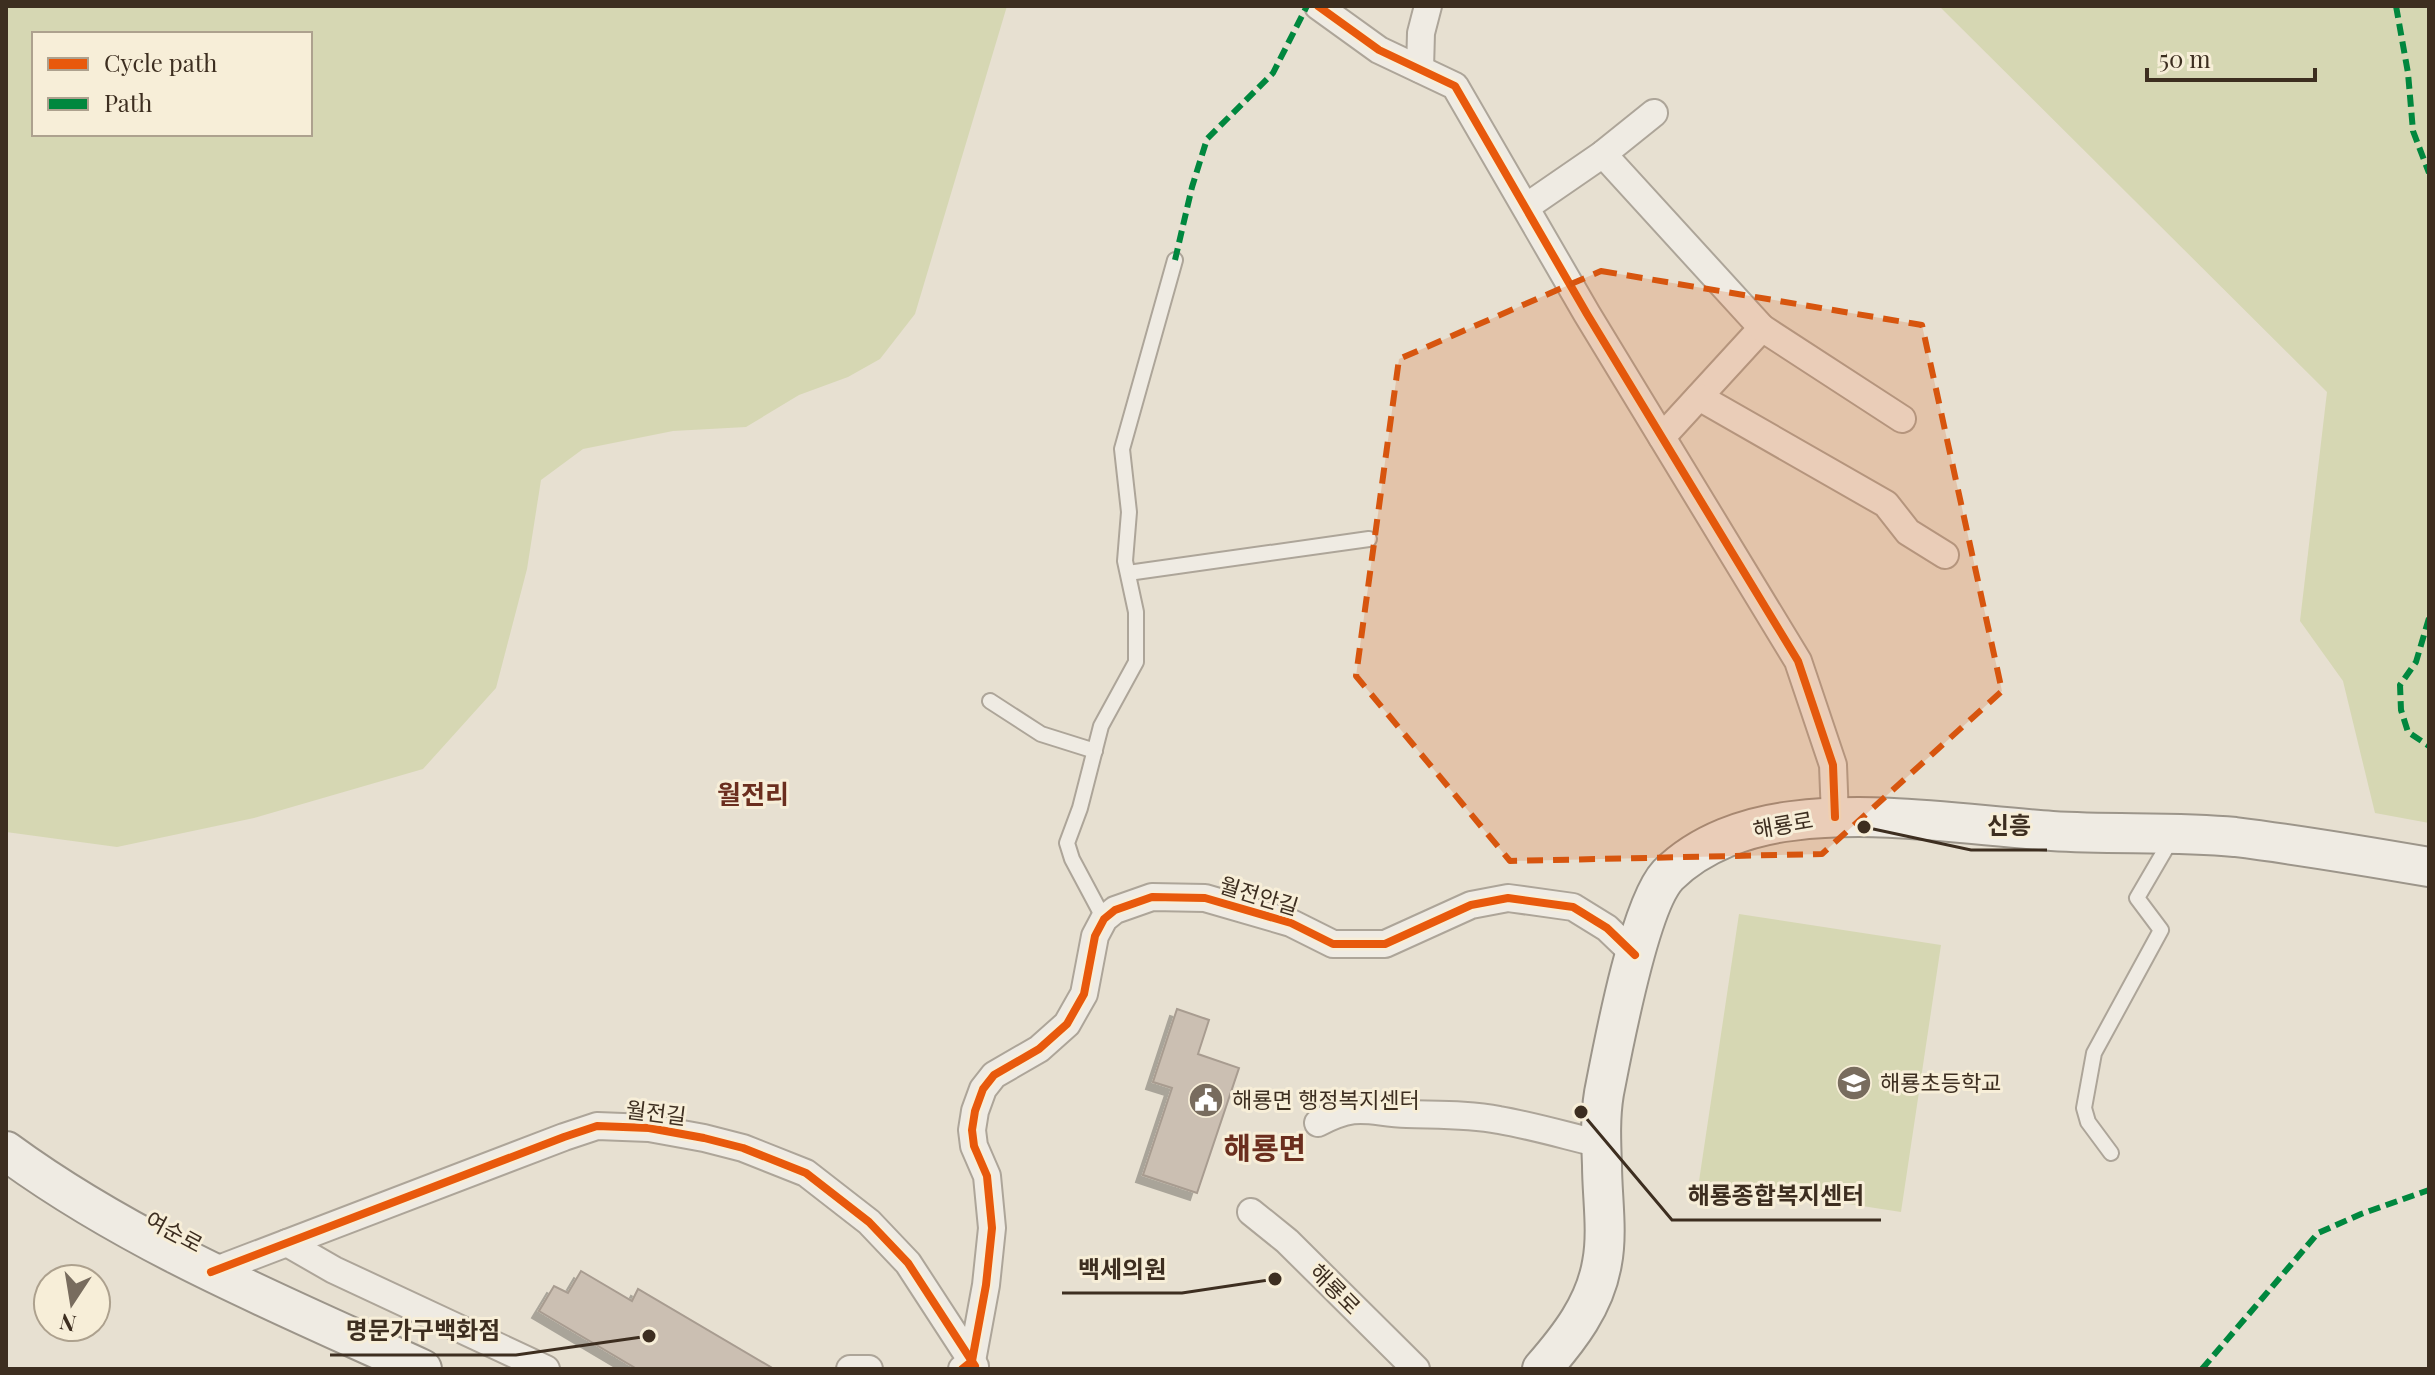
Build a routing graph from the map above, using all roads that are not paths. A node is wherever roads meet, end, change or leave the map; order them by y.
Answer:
1 (1318, 6) edge
2 (1428, 6) edge
3 (1420, 69) junction
4 (1654, 113) dead end
5 (1603, 154) junction
6 (1526, 207) junction
7 (1175, 260) dead end
8 (1762, 328) junction
9 (1699, 397) junction
10 (1902, 419) dead end
11 (1662, 437) junction
12 (1369, 539) dead end
13 (1945, 555) dead end
14 (1128, 573) junction
15 (990, 701) dead end
16 (1095, 751) junction
17 (1835, 817) junction
18 (2170, 834) junction
19 (2429, 867) edge
20 (1104, 919) junction
21 (1635, 955) junction
22 (1318, 1123) dead end
23 (1601, 1144) junction
24 (6, 1151) edge
25 (2111, 1153) dead end
26 (6, 1179) edge
27 (1251, 1212) dead end
28 (145, 1238) junction
29 (287, 1243) junction
30 (211, 1272) junction
31 (970, 1366) edge
32 (422, 1369) edge
33 (546, 1369) edge
34 (850, 1369) edge
35 (869, 1369) edge
36 (1416, 1369) edge
37 (1542, 1369) edge

1 - 3 street
2 - 3 street
3 - 6 street
4 - 5 street
5 - 6 street
5 - 8 street
6 - 11 street
7 - 14 lane
8 - 9 street
8 - 10 street
9 - 11 street
9 - 13 street
11 - 17 street
12 - 14 lane
14 - 16 lane
15 - 16 lane
16 - 20 lane
17 - 18 main road, 해룡로
17 - 21 main road, 해룡로
18 - 19 main road, 해룡로
18 - 25 lane
20 - 21 street, 월전안길
20 - 31 street
21 - 23 main road, 해룡로
22 - 23 street
23 - 37 main road, 해룡로
24 - 28 main road, 여순로
26 - 28 main road
27 - 36 street, 해룡로
28 - 30 main road, 여순로
29 - 30 street, 월전길
29 - 31 street, 월전길
29 - 33 street
30 - 32 main road, 여순로
34 - 35 street

